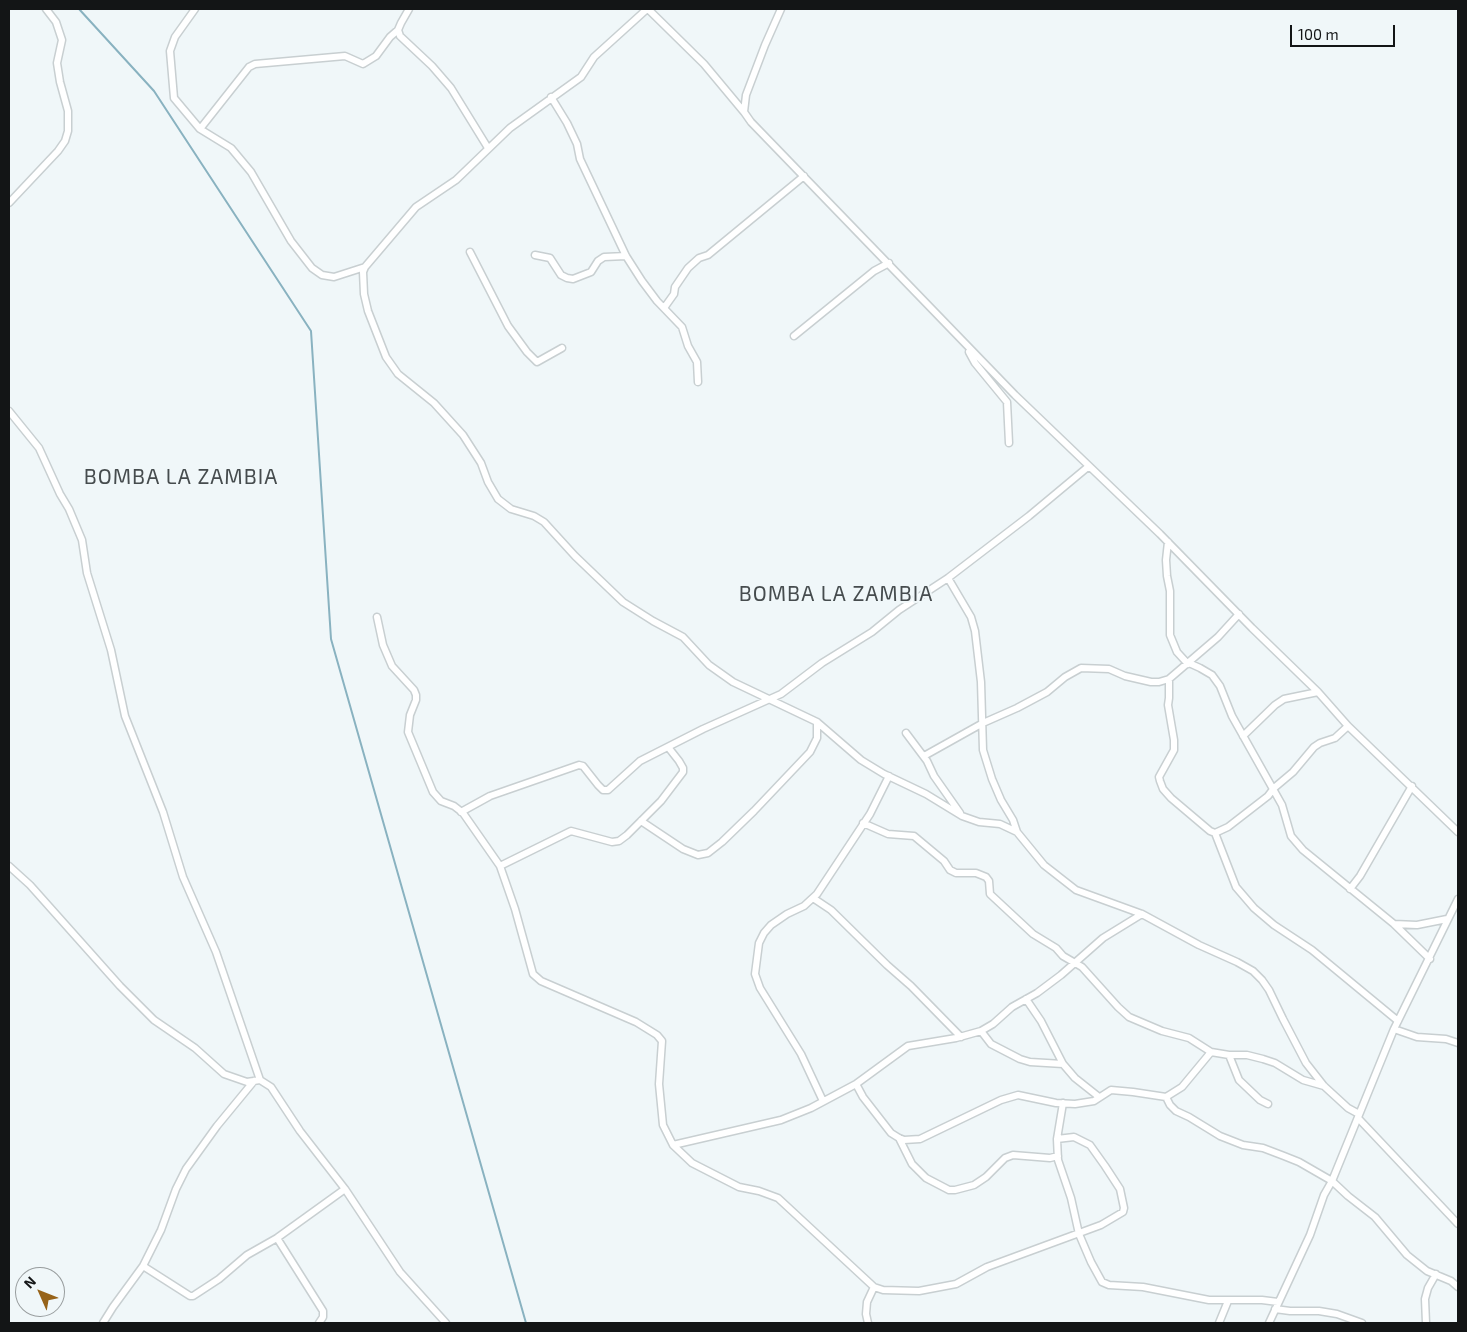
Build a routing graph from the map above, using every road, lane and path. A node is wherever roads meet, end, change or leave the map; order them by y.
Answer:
1 (46, 9) edge
2 (196, 9) edge
3 (409, 9) edge
4 (648, 9) edge
5 (781, 9) edge
6 (398, 30) junction
7 (552, 98) junction
8 (744, 112) junction
9 (200, 129) junction
10 (488, 148) junction
11 (804, 176) junction
12 (9, 203) edge
13 (470, 252) dead end
14 (535, 255) dead end
15 (626, 256) junction
16 (888, 262) junction
17 (365, 267) junction
18 (664, 308) junction
19 (794, 336) dead end
20 (562, 348) dead end
21 (967, 349) dead end
22 (698, 382) dead end
23 (9, 412) edge
24 (1009, 443) dead end
25 (1089, 466) junction
26 (1168, 542) junction
27 (948, 578) junction
28 (1239, 614) junction
29 (377, 617) dead end
30 (1188, 664) junction
31 (1169, 679) junction
32 (1318, 692) junction
33 (767, 699) junction
34 (818, 722) junction
35 (982, 723) junction
36 (1348, 726) junction
37 (906, 733) dead end
38 (1243, 736) junction
39 (668, 747) junction
40 (924, 756) junction
41 (888, 776) junction
42 (1412, 786) junction
43 (1274, 788) junction
44 (461, 812) junction
45 (962, 816) junction
46 (641, 821) junction
47 (864, 824) junction
48 (1017, 832) junction
49 (1458, 832) edge
50 (1215, 833) junction
51 (9, 866) edge
52 (500, 866) junction
53 (1350, 889) junction
54 (813, 898) junction
55 (1458, 899) edge
56 (1142, 914) junction
57 (1447, 919) junction
58 (1394, 924) junction
59 (1430, 959) junction
60 (1075, 963) junction
61 (1026, 999) junction
62 (1398, 1021) junction
63 (1394, 1029) junction
64 (982, 1031) junction
65 (960, 1036) junction
66 (1458, 1043) edge
67 (1211, 1052) junction
68 (1229, 1055) junction
69 (1063, 1064) junction
70 (257, 1081) junction
71 (856, 1084) junction
72 (1324, 1086) junction
73 (1099, 1097) junction
74 (1166, 1097) junction
75 (823, 1101) junction
76 (1063, 1103) junction
77 (1268, 1104) dead end
78 (1358, 1116) junction
79 (899, 1138) junction
80 (1057, 1139) junction
81 (673, 1145) junction
82 (1058, 1156) junction
83 (1332, 1181) junction
84 (345, 1189) junction
85 (1458, 1224) edge
86 (1078, 1234) junction
87 (277, 1238) junction
88 (143, 1266) junction
89 (1436, 1274) junction
90 (874, 1287) junction
91 (1458, 1287) edge
92 (1228, 1301) junction
93 (1277, 1306) junction
94 (321, 1322) edge
95 (103, 1323) edge
96 (446, 1323) edge
97 (868, 1323) edge
98 (1219, 1323) edge
99 (1269, 1323) edge
100 (1362, 1323) edge
101 (1426, 1323) edge

1 - 12 street
2 - 9 street
3 - 6 street
4 - 7 street
4 - 8 street
5 - 8 street
6 - 9 street
6 - 10 street
7 - 10 street
7 - 15 street
8 - 11 street
9 - 17 street
10 - 17 street
11 - 16 street
11 - 18 street
13 - 20 street
14 - 15 street
15 - 18 street
16 - 19 street
16 - 25 street
17 - 33 street
18 - 22 street
21 - 24 street
23 - 70 street
25 - 26 street
25 - 27 street
26 - 28 street
26 - 30 street
27 - 33 street
27 - 35 street
28 - 30 street
28 - 32 street
29 - 44 street
30 - 31 street
30 - 38 street
31 - 35 street
31 - 50 street
32 - 36 street
32 - 38 street
33 - 34 street
33 - 39 street
34 - 41 street
34 - 46 street
35 - 40 street
35 - 48 street
36 - 42 street
36 - 43 street
37 - 40 street
38 - 43 street
39 - 44 street
39 - 46 street
40 - 45 street
41 - 45 street
41 - 47 street
42 - 49 street
42 - 53 street
43 - 50 street
43 - 53 street
44 - 52 street
45 - 48 street
46 - 52 street
47 - 54 street
47 - 60 street
48 - 56 street
50 - 62 street
51 - 70 street
52 - 81 street
53 - 58 street
54 - 65 street
54 - 75 street
55 - 57 street
56 - 60 street
56 - 72 street
57 - 58 street
57 - 59 street
58 - 59 street
59 - 62 street
60 - 61 street
60 - 67 street
61 - 64 street
61 - 69 street
62 - 63 street
63 - 66 street
63 - 78 street
64 - 65 street
64 - 69 street
65 - 71 street
67 - 68 street
67 - 74 street
68 - 72 street
68 - 77 street
69 - 73 street
70 - 84 street
70 - 88 street
71 - 75 street
71 - 79 street
72 - 78 street
73 - 74 street
73 - 76 street
74 - 83 street
75 - 81 street
76 - 79 street
76 - 80 street
78 - 83 street
78 - 85 street
79 - 82 street
80 - 82 street
80 - 86 street
81 - 90 street
82 - 86 street
83 - 89 street
83 - 93 street
84 - 87 street
84 - 96 street
86 - 90 street
86 - 92 street
87 - 88 street
87 - 94 street
88 - 95 street
89 - 91 street
89 - 101 street
90 - 97 street
92 - 93 street
92 - 98 street
93 - 99 street
93 - 100 street

